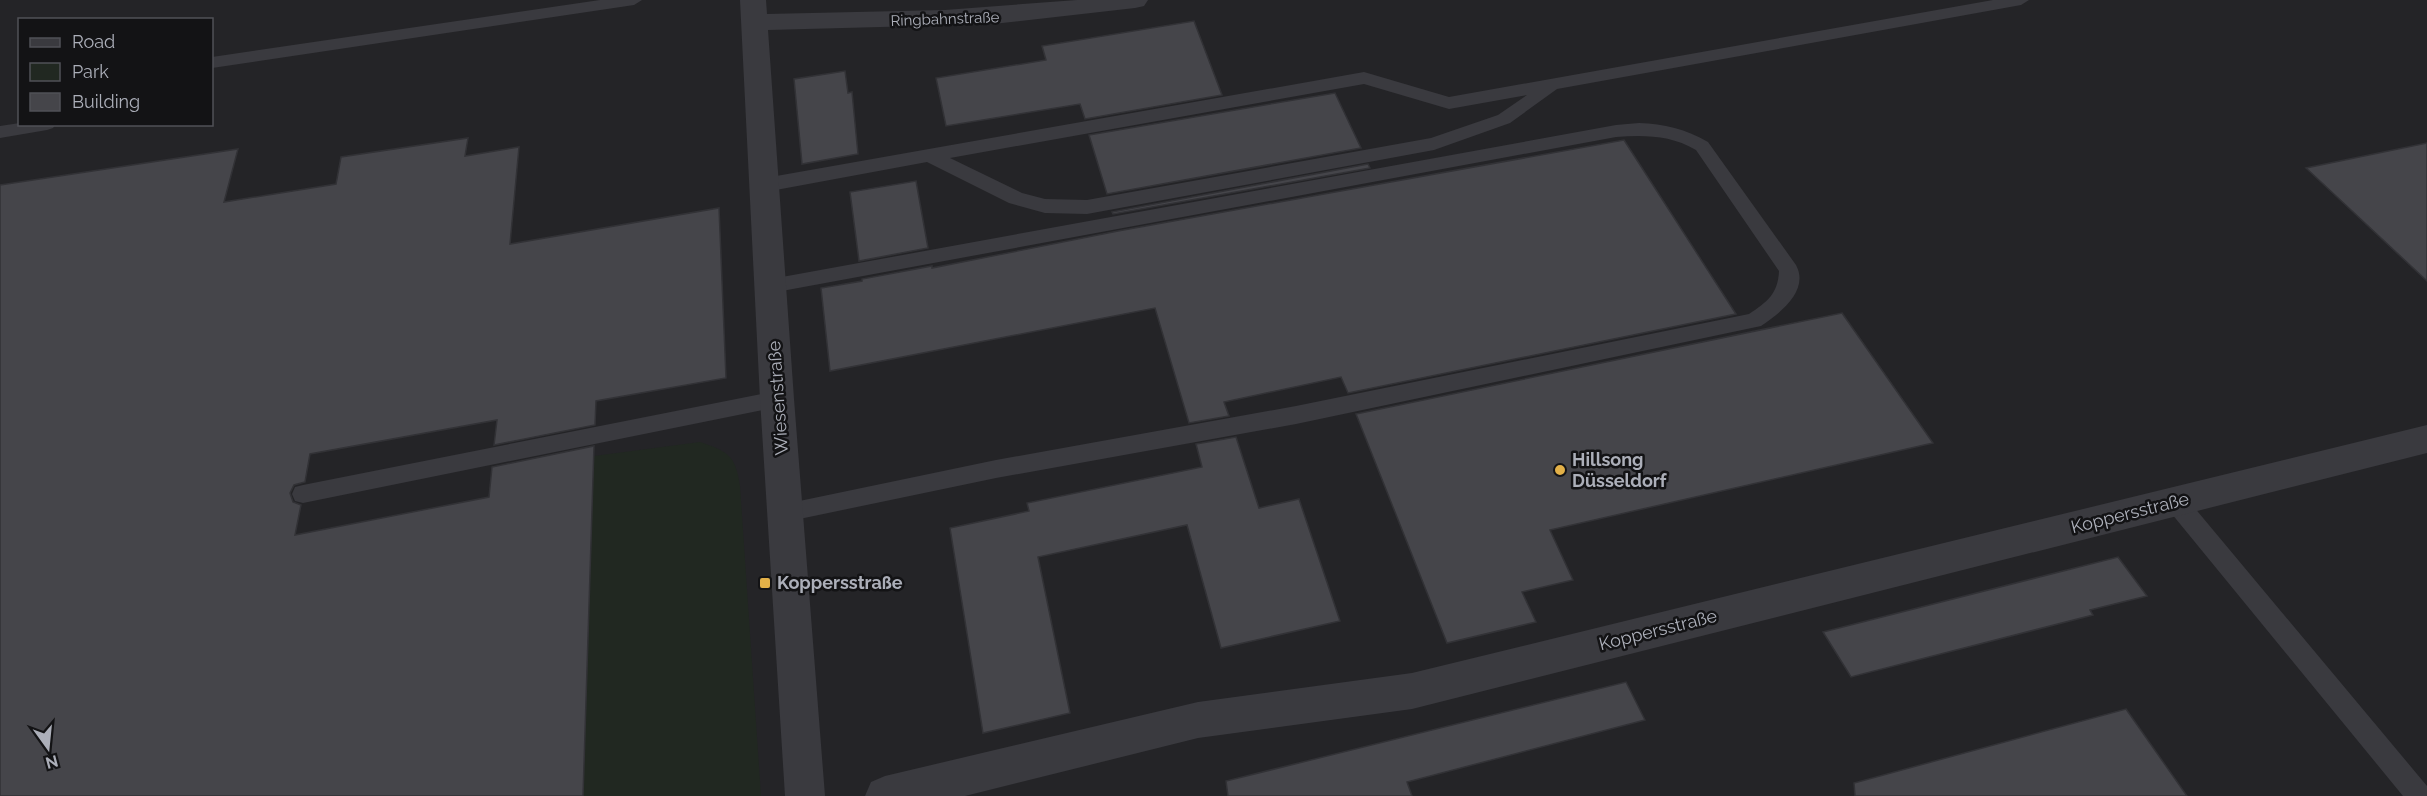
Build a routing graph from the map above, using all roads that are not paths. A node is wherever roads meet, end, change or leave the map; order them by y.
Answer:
1 (634, 0) edge
2 (1135, 0) edge
3 (2021, 0) edge
4 (754, 11) edge
5 (213, 63) edge
6 (1555, 84) junction
7 (36, 126) edge
8 (0, 132) edge
9 (930, 156) junction
10 (765, 185) junction
11 (771, 286) junction
12 (777, 399) junction
13 (2427, 439) edge
14 (303, 494) dead end
15 (2175, 501) junction
16 (785, 513) junction
17 (805, 796) edge
18 (885, 796) edge
19 (2419, 796) edge

1 - 5 lane
2 - 4 street, Ringbahnstraße
3 - 6 lane
4 - 10 street, Wiesenstraße
6 - 9 lane
6 - 9 lane
7 - 8 lane
9 - 10 lane
10 - 11 street, Wiesenstraße
11 - 12 street, Wiesenstraße
11 - 16 lane
12 - 14 lane
12 - 16 street, Wiesenstraße
13 - 15 street, Koppersstraße
15 - 18 street, Koppersstraße
15 - 19 lane
16 - 17 street, Wiesenstraße

